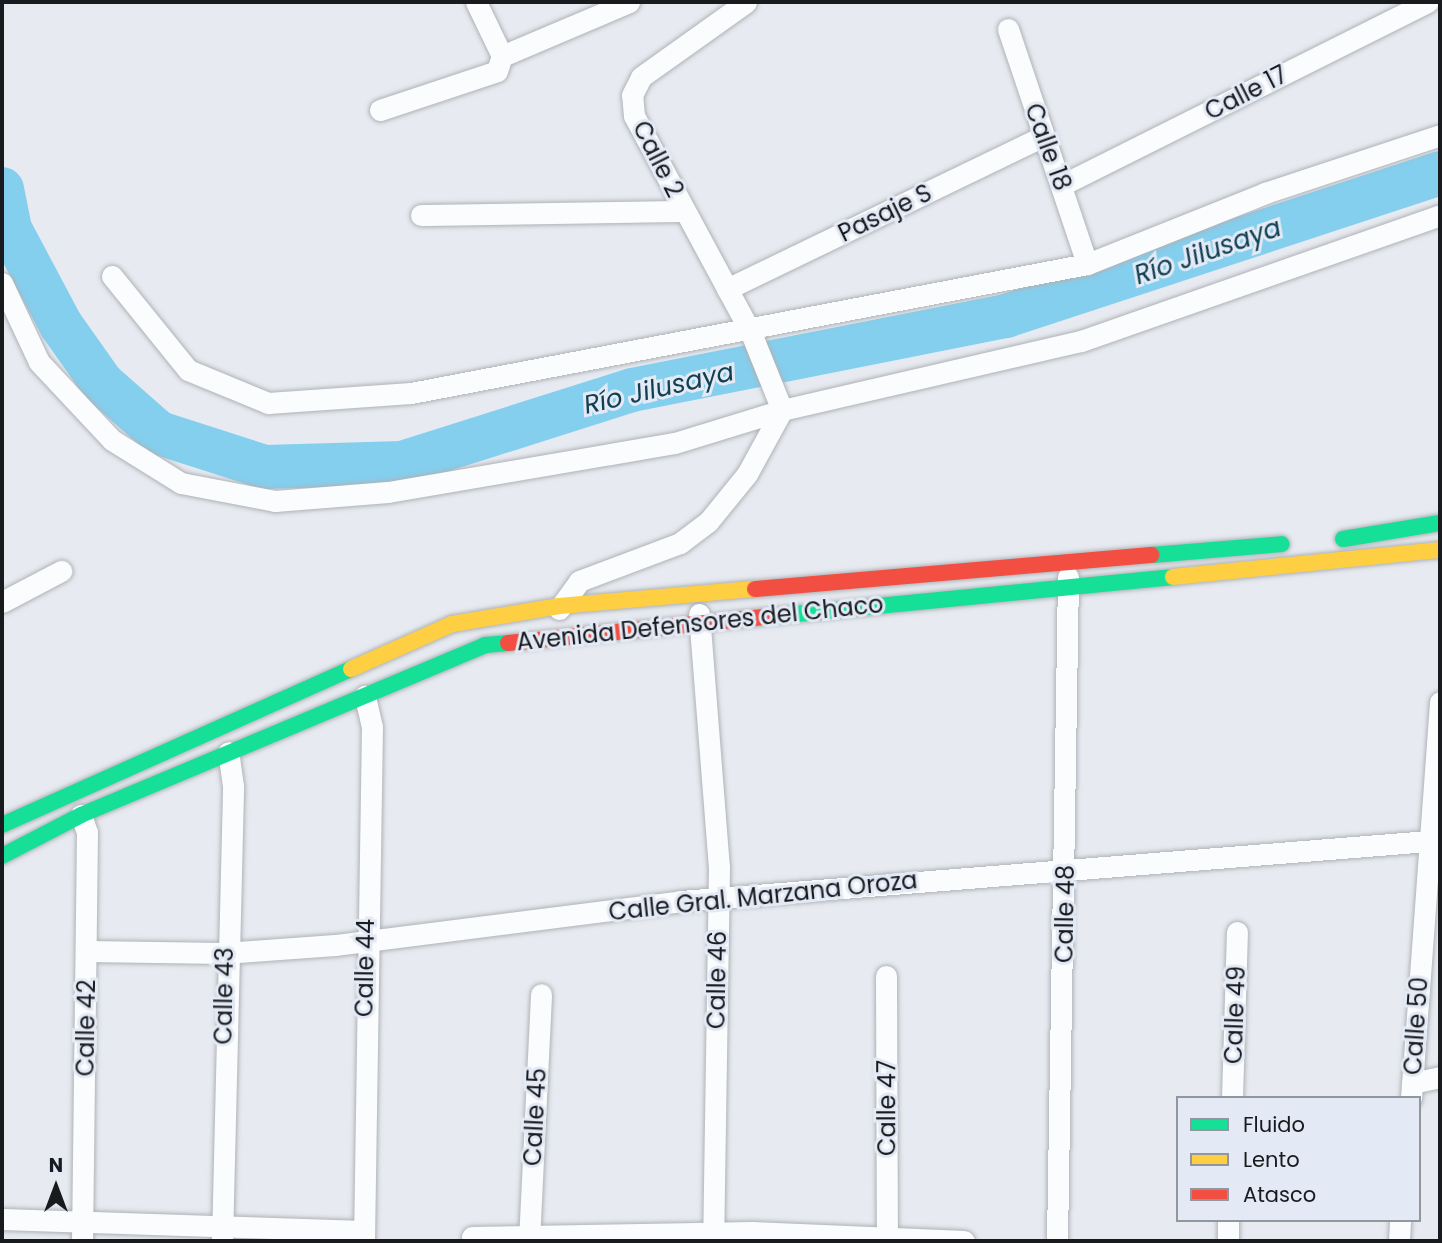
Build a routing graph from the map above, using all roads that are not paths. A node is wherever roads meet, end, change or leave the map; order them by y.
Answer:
1 (476, 2) edge
2 (629, 2) edge
3 (746, 2) edge
4 (1416, 4) edge
5 (1008, 29) dead end
6 (502, 56) junction
7 (380, 110) dead end
8 (1440, 135) edge
9 (1042, 136) junction
10 (1064, 184) junction
11 (684, 211) junction
12 (421, 215) dead end
13 (1440, 215) edge
14 (1087, 264) junction
15 (112, 276) dead end
16 (2, 283) edge
17 (727, 289) junction
18 (751, 333) junction
19 (782, 410) junction
20 (1440, 523) edge
21 (1326, 541) dead end
22 (1299, 543) dead end
23 (1259, 546) junction
24 (1440, 550) edge
25 (1068, 561) junction
26 (1260, 569) junction
27 (61, 571) dead end
28 (1068, 587) junction
29 (702, 594) junction
30 (2, 602) edge
31 (559, 606) junction
32 (698, 624) junction
33 (553, 635) junction
34 (354, 669) junction
35 (365, 695) junction
36 (1440, 702) edge
37 (218, 728) junction
38 (228, 752) junction
39 (69, 790) junction
40 (81, 815) junction
41 (2, 825) edge
42 (1434, 840) edge
43 (2, 856) edge
44 (1066, 866) junction
45 (718, 899) junction
46 (1237, 932) dead end
47 (364, 942) junction
48 (87, 951) junction
49 (224, 953) junction
50 (886, 976) dead end
51 (541, 994) dead end
52 (1440, 1077) edge
53 (1411, 1091) edge
54 (1232, 1096) edge
55 (2, 1219) edge
56 (1228, 1222) edge
57 (1400, 1222) edge
58 (82, 1232) edge
59 (222, 1236) edge
60 (364, 1236) edge
61 (472, 1237) dead end
62 (713, 1237) edge
63 (528, 1239) edge
64 (887, 1240) edge
65 (964, 1241) edge
66 (1057, 1241) edge
67 (1228, 1241) edge
68 (1399, 1241) edge

1 - 6 street
2 - 6 street
3 - 11 street, Calle 2
4 - 10 street, Calle 17
5 - 9 street, Calle 18
6 - 7 street
8 - 14 street
9 - 10 street, Calle 18
9 - 17 street, Pasaje S
10 - 14 street, Calle 18
11 - 12 street
11 - 17 street, Calle 2
13 - 19 street
14 - 18 street
15 - 18 street
16 - 19 street
17 - 18 street, Calle 2
18 - 19 street, Calle 2
19 - 31 street
20 - 21 main road
22 - 23 main road, Avenida Defensores del Chaco
23 - 25 main road, Avenida Defensores del Chaco
23 - 26 main road
24 - 26 main road, Avenida Defensores del Chaco
25 - 28 street, Calle 48
25 - 29 main road, Avenida Defensores del Chaco
26 - 28 main road, Avenida Defensores del Chaco
27 - 30 street
28 - 32 main road, Avenida Defensores del Chaco
28 - 44 street, Calle 48
29 - 31 main road, Avenida Defensores del Chaco
29 - 32 street, Calle 46
31 - 33 street
31 - 34 main road, Avenida Defensores del Chaco
32 - 33 main road, Avenida Defensores del Chaco
32 - 45 street, Calle 46
33 - 35 main road, Avenida Defensores del Chaco
34 - 35 main road
34 - 37 main road, Avenida Defensores del Chaco
35 - 38 main road, Avenida Defensores del Chaco
35 - 47 street, Calle 44
36 - 42 street, Calle 50
37 - 38 main road
37 - 39 main road, Avenida Defensores del Chaco
38 - 40 main road, Avenida Defensores del Chaco
38 - 49 street, Calle 43
39 - 40 main road
39 - 41 main road, Avenida Defensores del Chaco
40 - 43 main road, Avenida Defensores del Chaco
40 - 48 street, Calle 42
42 - 44 street, Calle Gral. Marzana Oroza
42 - 53 street, Calle 50
44 - 45 street, Calle Gral. Marzana Oroza
44 - 66 street, Calle 48
45 - 47 street, Calle Gral. Marzana Oroza
45 - 62 street, Calle 46
46 - 54 street, Calle 49
47 - 49 street, Calle Gral. Marzana Oroza
47 - 60 street, Calle 44
48 - 49 street, Calle Gral. Marzana Oroza
48 - 58 street, Calle 42
49 - 59 street, Calle 43
50 - 64 street, Calle 47
51 - 63 street, Calle 45
52 - 53 street
55 - 58 street
56 - 67 street
57 - 68 street
58 - 59 street
59 - 60 street
61 - 63 street
62 - 63 street
62 - 64 street
64 - 65 street

